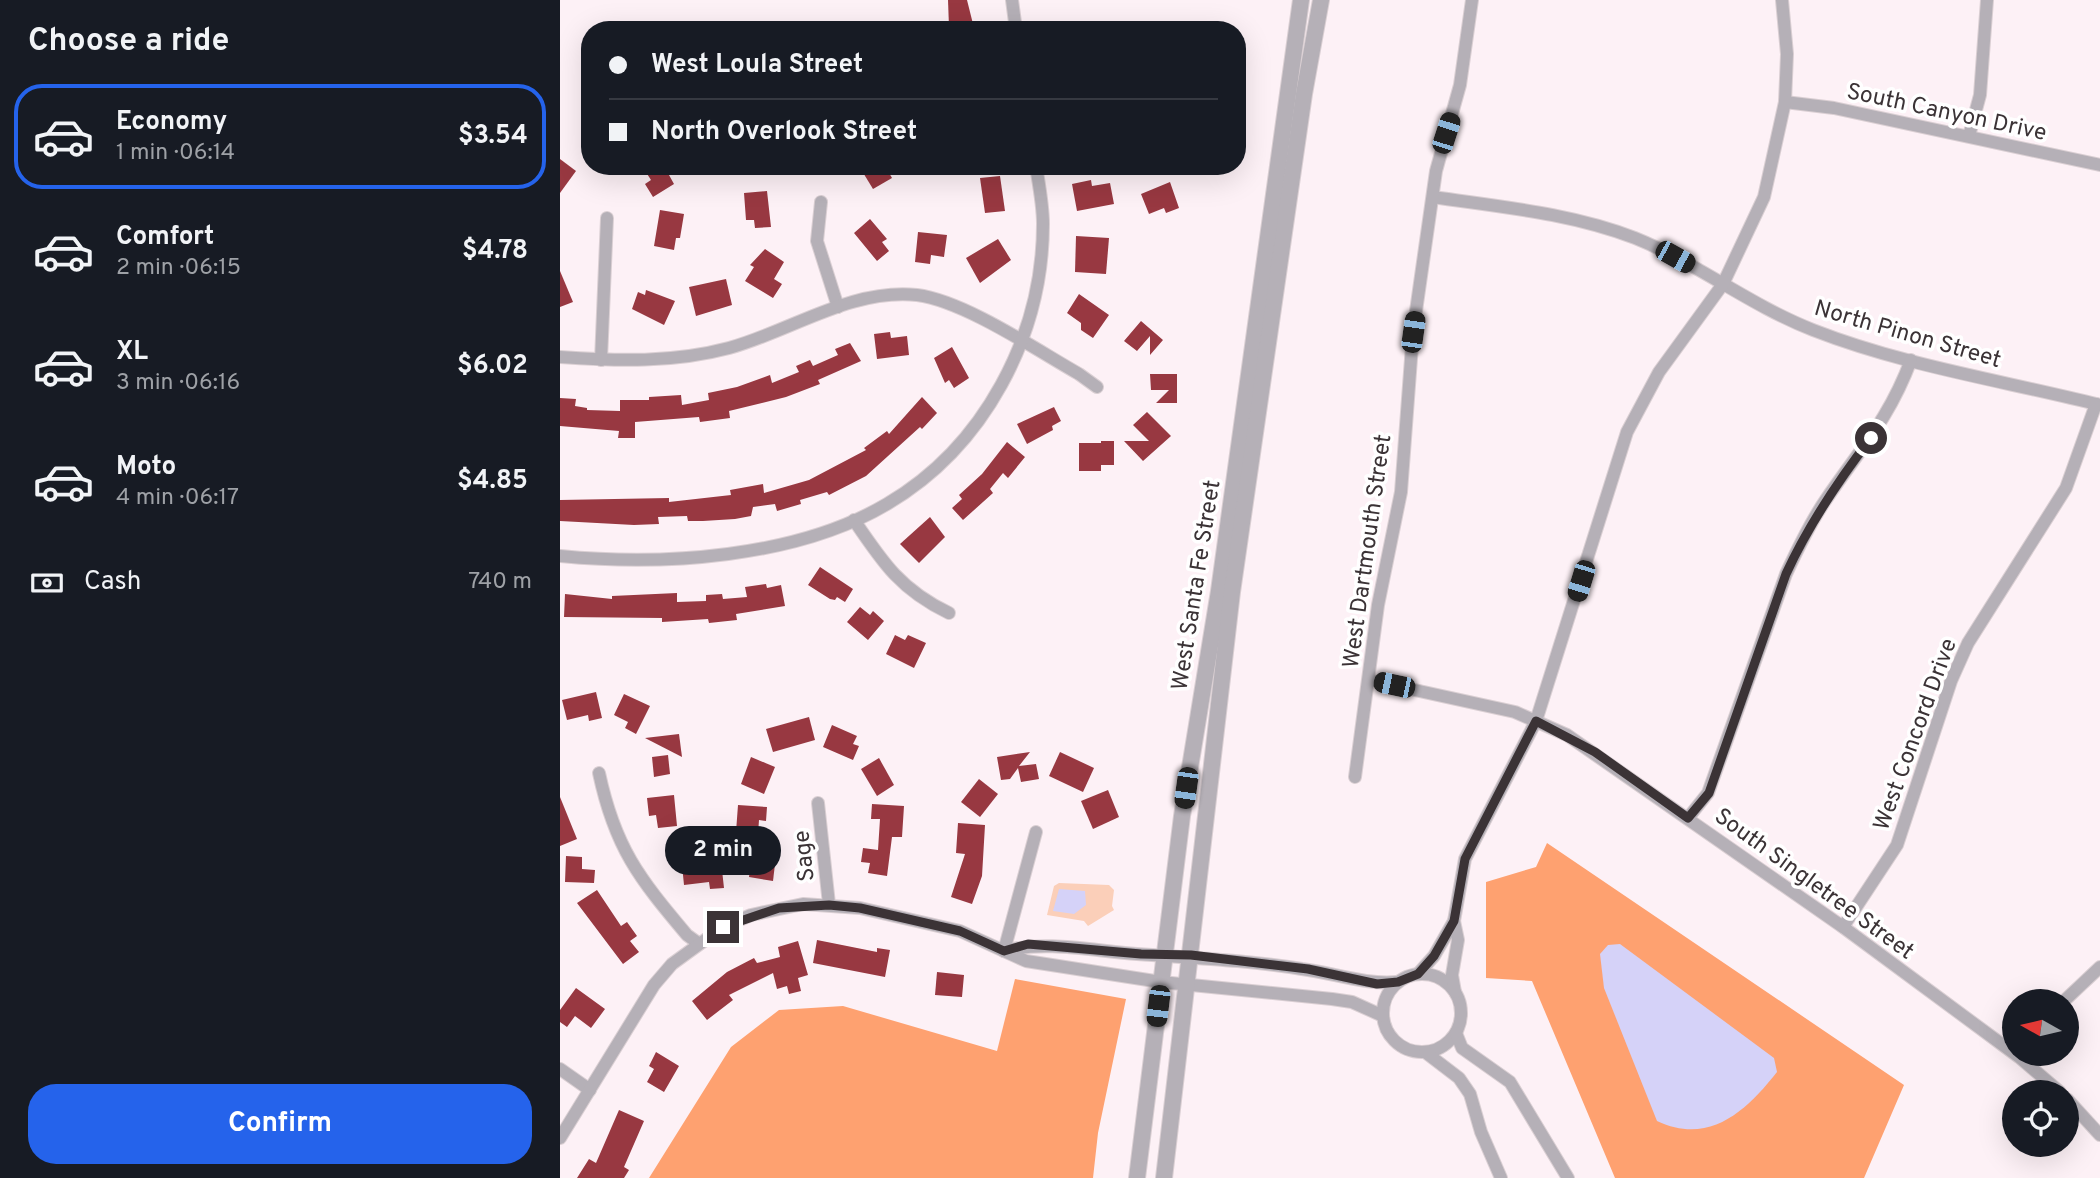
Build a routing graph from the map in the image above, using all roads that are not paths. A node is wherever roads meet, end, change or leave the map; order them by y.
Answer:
1 (1012, 0) edge
2 (1301, 0) edge
3 (1321, 0) edge
4 (1472, 0) edge
5 (1782, 0) edge
6 (1987, 0) edge
7 (1015, 21) edge
8 (1785, 102) junction
9 (1969, 136) junction
10 (2100, 165) edge
11 (1037, 175) edge
12 (1433, 197) junction
13 (821, 202) dead end
14 (607, 218) dead end
15 (1723, 284) junction
16 (838, 307) junction
17 (1021, 342) junction
18 (560, 357) edge
19 (601, 360) junction
20 (1911, 360) junction
21 (1097, 387) dead end
22 (2098, 405) edge
23 (854, 520) junction
24 (560, 556) edge
25 (949, 613) dead end
26 (1369, 680) junction
27 (1536, 721) junction
28 (598, 773) dead end
29 (1355, 777) dead end
30 (818, 803) dead end
31 (1688, 818) junction
32 (1036, 832) dead end
33 (829, 905) junction
34 (1454, 921) junction
35 (1843, 927) junction
36 (698, 943) junction
37 (1004, 951) junction
38 (1165, 954) junction
39 (1191, 955) junction
40 (2100, 967) edge
41 (1418, 974) junction
42 (1161, 982) junction
43 (1398, 982) junction
44 (1188, 985) junction
45 (2077, 989) edge
46 (1455, 992) junction
47 (1383, 1016) junction
48 (1456, 1033) junction
49 (2002, 1042) edge
50 (1425, 1052) junction
51 (2032, 1066) edge
52 (560, 1069) edge
53 (2047, 1080) edge
54 (590, 1090) junction
55 (2079, 1112) edge
56 (2100, 1135) edge
57 (560, 1138) edge
58 (1137, 1178) edge
59 (1164, 1178) edge
60 (1501, 1178) edge
61 (1569, 1178) edge

1 - 7 street
2 - 38 street, West Santa Fe Street
3 - 39 street, West Santa Fe Street
4 - 12 street, West Dartmouth Street
5 - 8 street
6 - 9 street
8 - 9 street, South Canyon Drive
8 - 15 street
9 - 10 street, South Canyon Drive
11 - 17 street
12 - 15 street, North Pinon Street
12 - 26 street, West Dartmouth Street
13 - 16 street
14 - 19 street
15 - 20 street, North Pinon Street
15 - 27 street
16 - 17 street
16 - 19 street
17 - 21 street
17 - 23 street
18 - 19 street
20 - 22 street, North Pinon Street
20 - 31 street
22 - 35 street, West Concord Drive
23 - 24 street
23 - 25 street
26 - 27 street, South Singletree Street
26 - 29 street, West Dartmouth Street
27 - 31 street, South Singletree Street
27 - 34 street
28 - 36 street
30 - 33 street, Sage
31 - 35 street, South Singletree Street
32 - 37 street
33 - 36 street
33 - 37 street
34 - 41 street
34 - 46 street
35 - 49 street, South Singletree Street
36 - 54 street
37 - 38 street
37 - 42 street
38 - 39 street
38 - 42 street, West Santa Fe Street
39 - 43 street
39 - 44 street, West Santa Fe Street
40 - 45 street
41 - 43 street
41 - 46 street
42 - 44 street
42 - 58 street, West Santa Fe Street
43 - 47 street
44 - 47 street
44 - 59 street, West Santa Fe Street
46 - 48 street
47 - 50 street
48 - 50 street
48 - 61 street
50 - 60 street
51 - 53 street, South Singletree Street
52 - 54 street
54 - 57 street
55 - 56 street

